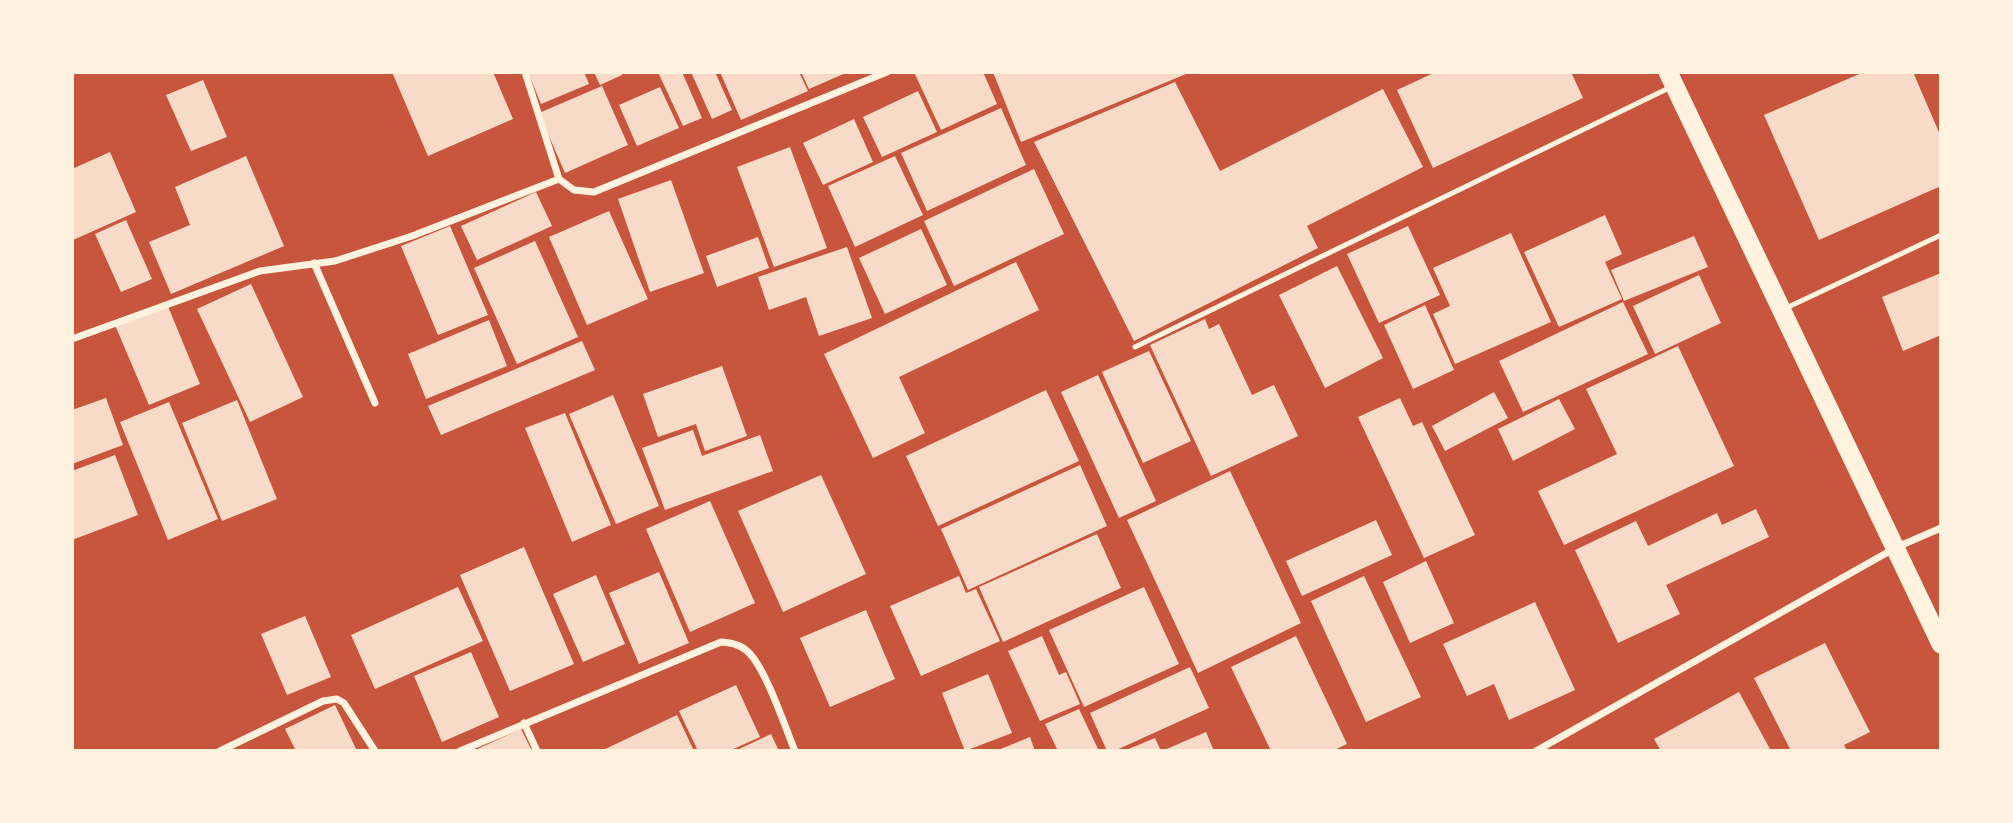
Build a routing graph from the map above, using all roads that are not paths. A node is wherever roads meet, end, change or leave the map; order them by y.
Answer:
1 (525, 72) edge
2 (887, 72) edge
3 (1671, 79) edge
4 (559, 179) junction
5 (1941, 235) edge
6 (314, 263) junction
7 (1781, 310) junction
8 (72, 339) edge
9 (1135, 347) dead end
10 (375, 402) dead end
11 (1941, 528) edge
12 (1897, 547) junction
13 (1941, 644) edge
14 (524, 723) junction
15 (220, 751) edge
16 (375, 751) edge
17 (460, 751) edge
18 (537, 751) edge
19 (795, 751) edge
20 (1536, 751) edge

1 - 4 street
2 - 4 street
3 - 7 highway
3 - 9 lane
4 - 6 street
5 - 7 lane
6 - 8 street
6 - 10 street
7 - 12 highway
11 - 12 street
12 - 13 highway
12 - 20 street
14 - 17 street
14 - 18 street
14 - 19 street
15 - 16 street

